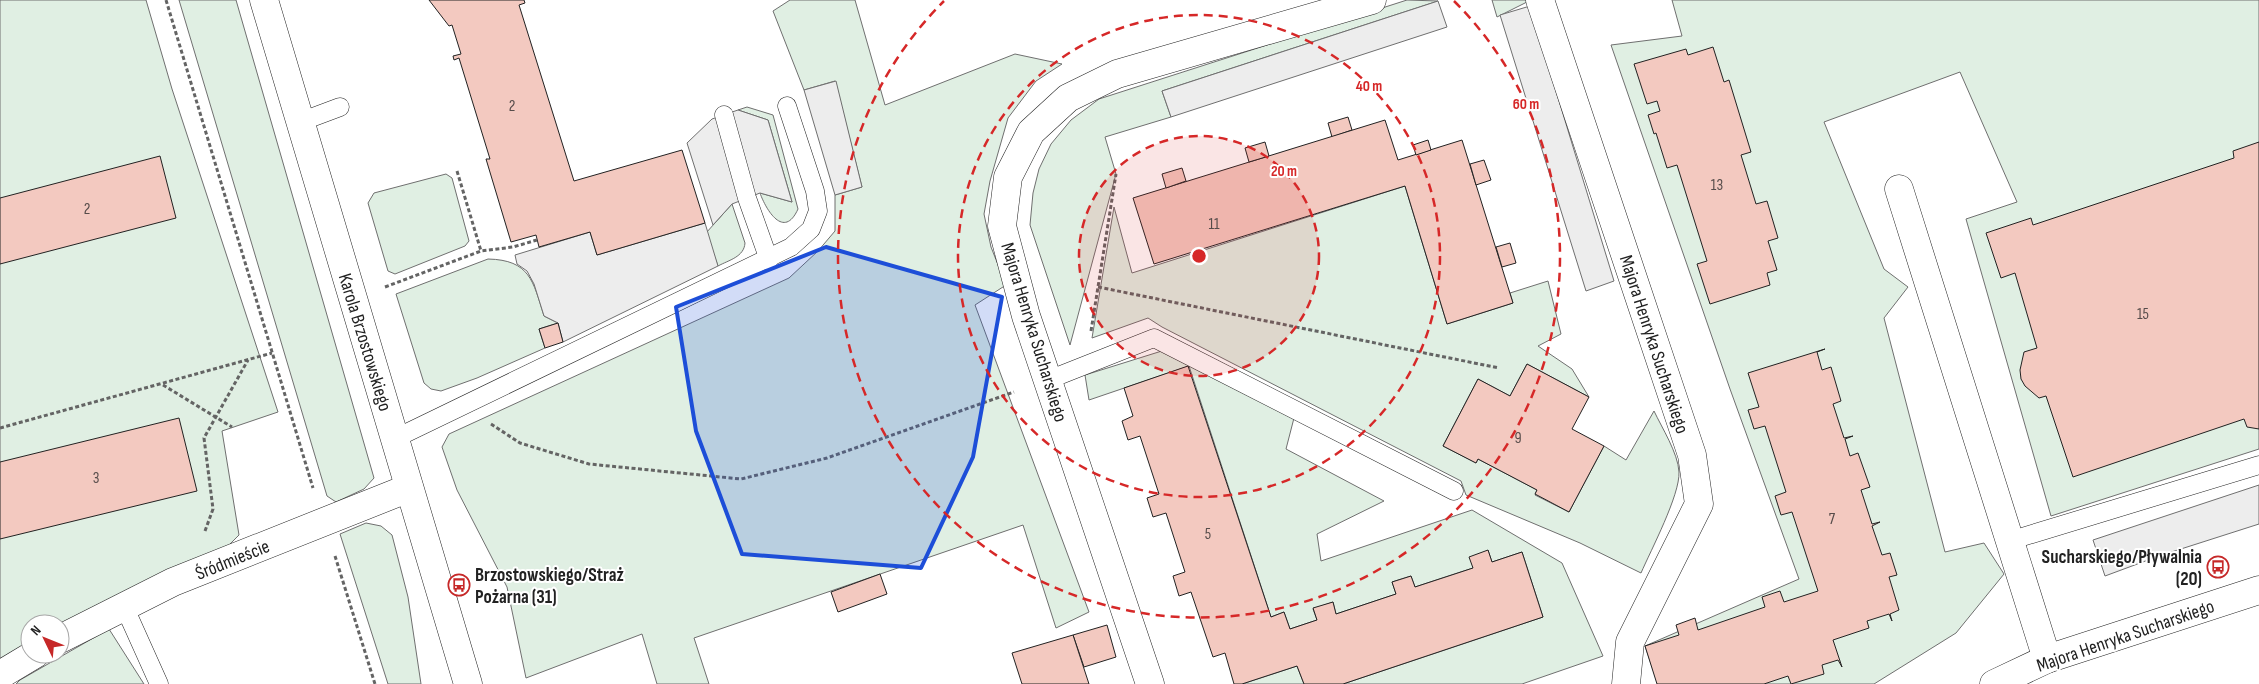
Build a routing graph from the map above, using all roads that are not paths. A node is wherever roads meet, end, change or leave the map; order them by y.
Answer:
1 (264, 0) edge
2 (1372, 0) edge
3 (1540, 0) edge
4 (787, 106) dead end
5 (340, 107) dead end
6 (724, 115) dead end
7 (300, 122) junction
8 (1899, 189) dead end
9 (769, 260) junction
10 (1048, 380) junction
11 (394, 438) junction
12 (2259, 465) edge
13 (408, 488) junction
14 (1454, 491) dead end
15 (2009, 541) junction
16 (2259, 590) edge
17 (124, 606) junction
18 (70, 634) edge
19 (2047, 659) junction
20 (20, 663) edge
21 (0, 675) edge
22 (159, 684) edge
23 (468, 684) edge
24 (1150, 684) edge
25 (1626, 684) edge
26 (1994, 684) edge

1 - 7 street, Karola Brzostowskiego
2 - 10 street, Majora Henryka Sucharskiego
3 - 25 street, Majora Henryka Sucharskiego
4 - 9 lane
5 - 7 lane
6 - 9 lane
7 - 11 street, Karola Brzostowskiego
8 - 15 street
9 - 11 lane
10 - 14 lane
10 - 24 street, Majora Henryka Sucharskiego
11 - 13 street, Karola Brzostowskiego
12 - 15 lane
13 - 17 street, Śródmieście
13 - 23 street, Karola Brzostowskiego
15 - 19 street
16 - 19 street, Majora Henryka Sucharskiego
17 - 18 street, Śródmieście
17 - 22 lane
19 - 26 street, Majora Henryka Sucharskiego
20 - 21 street

